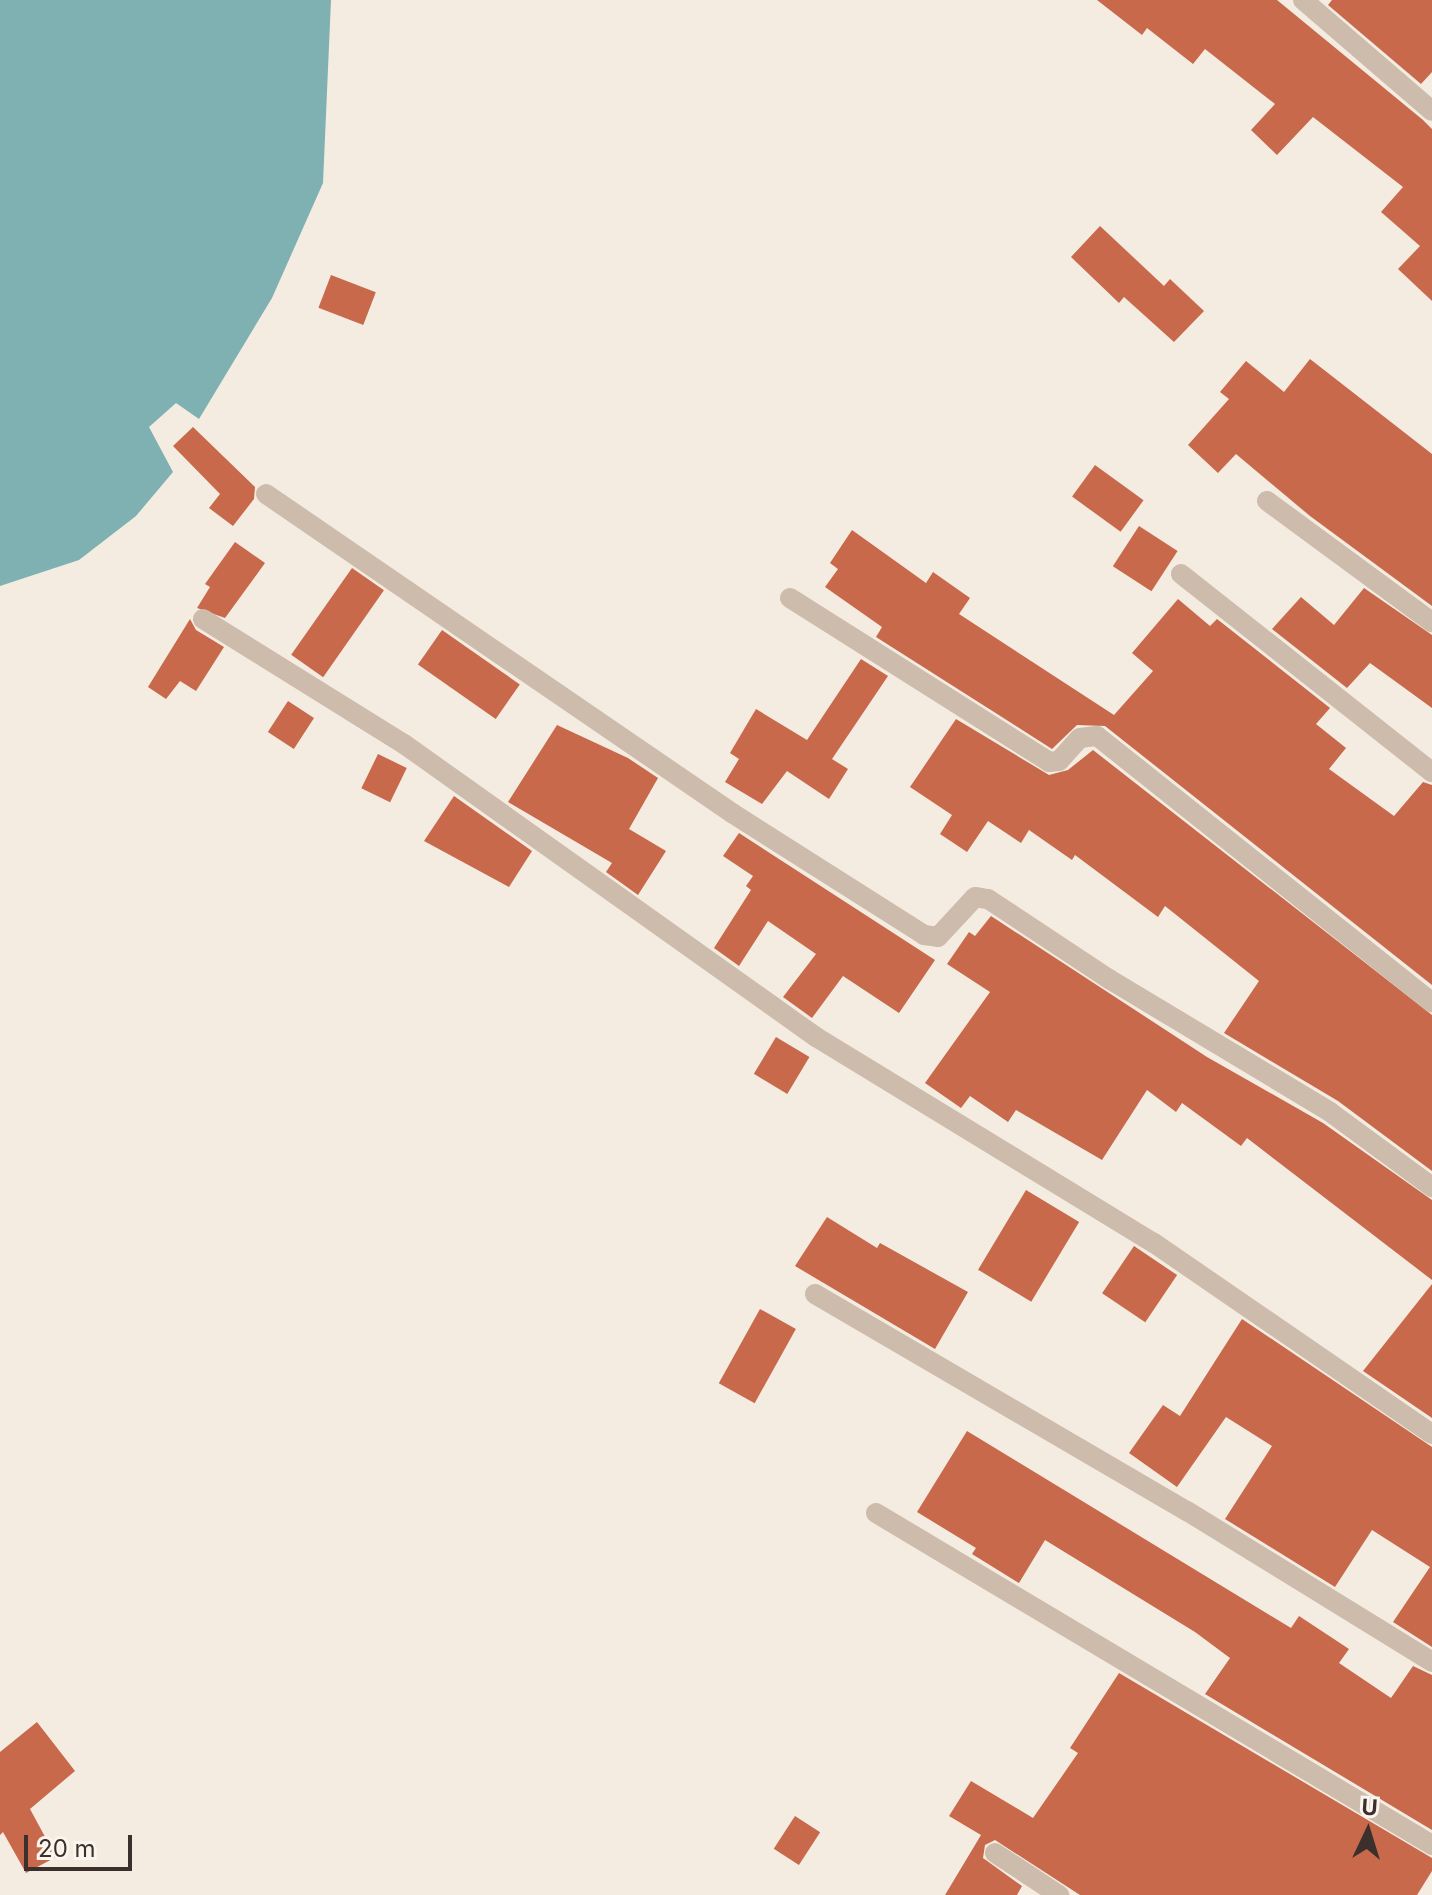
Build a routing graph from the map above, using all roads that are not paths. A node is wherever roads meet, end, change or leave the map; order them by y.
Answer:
1 (1303, 0) edge
2 (1432, 111) edge
3 (266, 494) dead end
4 (1267, 501) dead end
5 (1181, 574) dead end
6 (790, 598) dead end
7 (203, 619) dead end
8 (1432, 622) edge
9 (1432, 772) edge
10 (1432, 1002) edge
11 (1432, 1187) edge
12 (815, 1294) dead end
13 (1432, 1434) edge
14 (876, 1513) dead end
15 (1432, 1662) edge
16 (1432, 1845) edge
17 (995, 1853) dead end
18 (1059, 1895) edge

1 - 2 street
3 - 11 street
4 - 8 street
5 - 9 street
6 - 10 street
7 - 13 street
12 - 15 street
14 - 16 street
17 - 18 street

